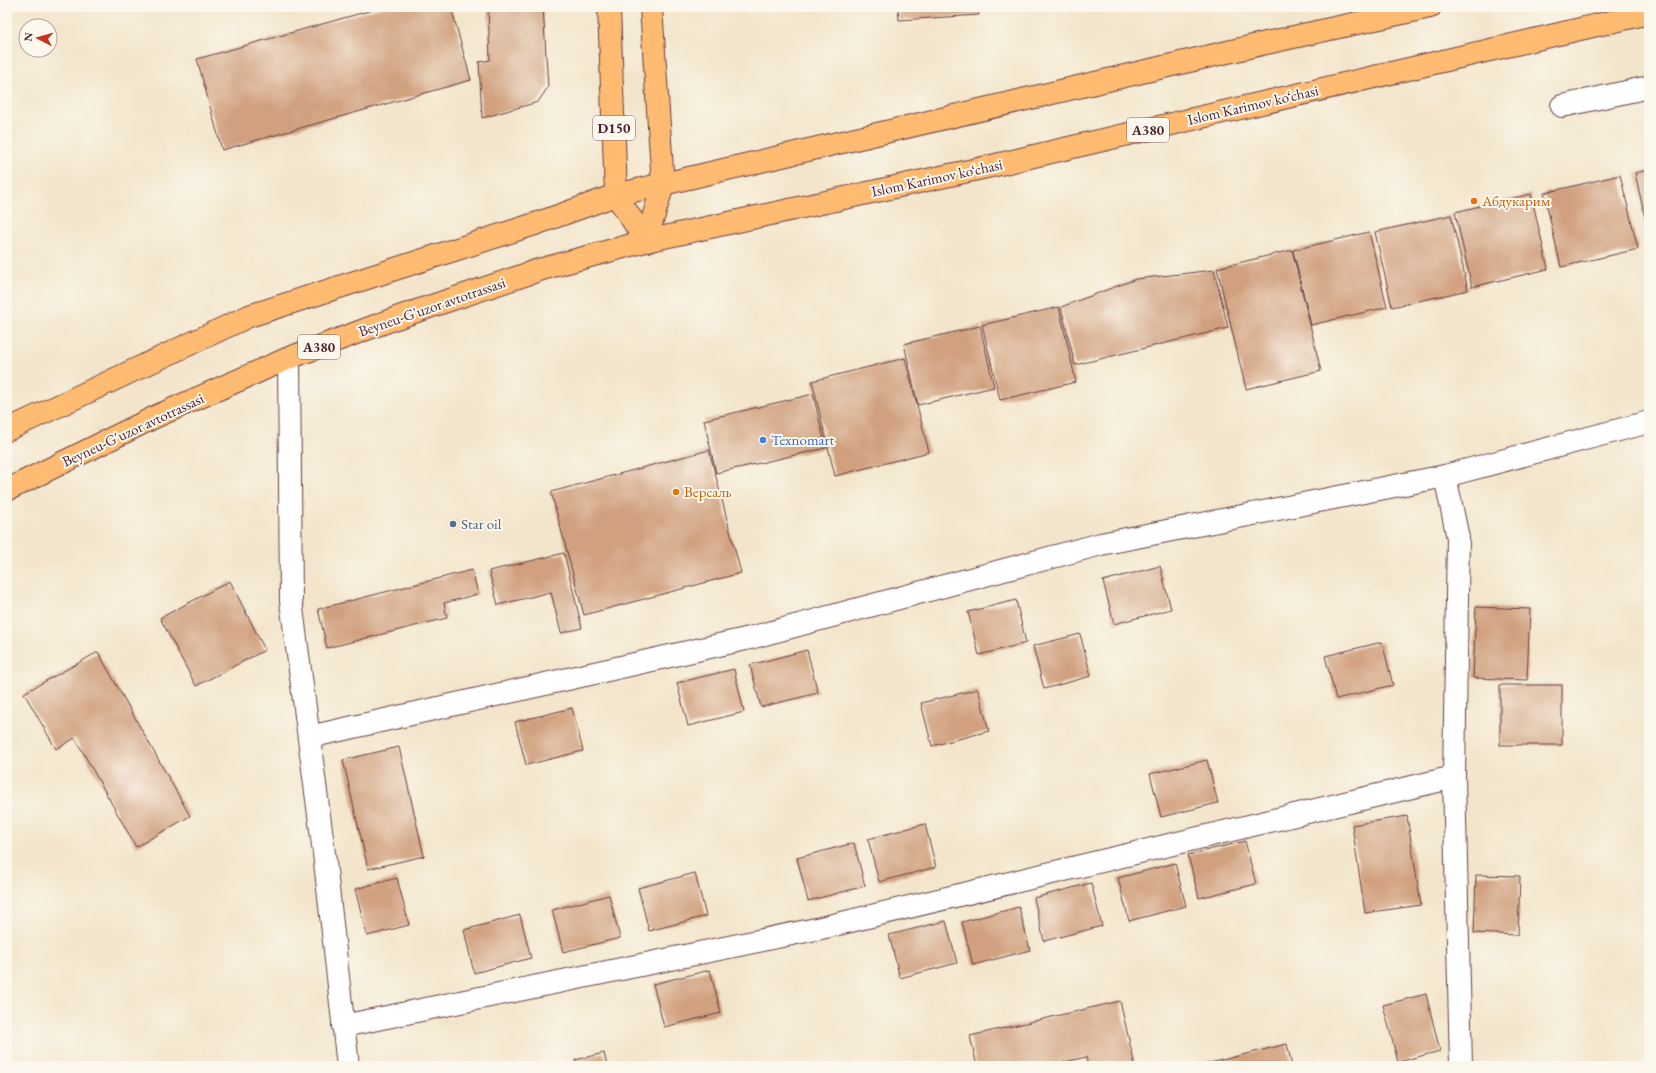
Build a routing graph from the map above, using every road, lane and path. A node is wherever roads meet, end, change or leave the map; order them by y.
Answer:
1 (609, 7) edge
2 (651, 7) edge
3 (1430, 7) edge
4 (1649, 13) edge
5 (1649, 86) edge
6 (1562, 106) dead end
7 (663, 185) junction
8 (616, 196) junction
9 (646, 241) junction
10 (289, 358) junction
11 (1649, 422) edge
12 (7, 430) edge
13 (1445, 476) junction
14 (7, 490) edge
15 (309, 737) junction
16 (1454, 777) junction
17 (343, 1026) junction
18 (348, 1066) edge
19 (1460, 1066) edge

1 - 8 main road, D150
2 - 7 main road
3 - 7 main road
4 - 9 main road, Islom Karimov ko‘chasi / A380
5 - 6 street
7 - 8 main road
7 - 9 main road
8 - 9 main road
8 - 12 main road
9 - 10 main road, Beyneu-G'uzor avtotrassasi / A380
10 - 14 main road, Beyneu-G'uzor avtotrassasi / A380
10 - 15 street
11 - 13 street
13 - 15 street
13 - 16 street
15 - 17 street
16 - 17 street
16 - 19 street
17 - 18 street

